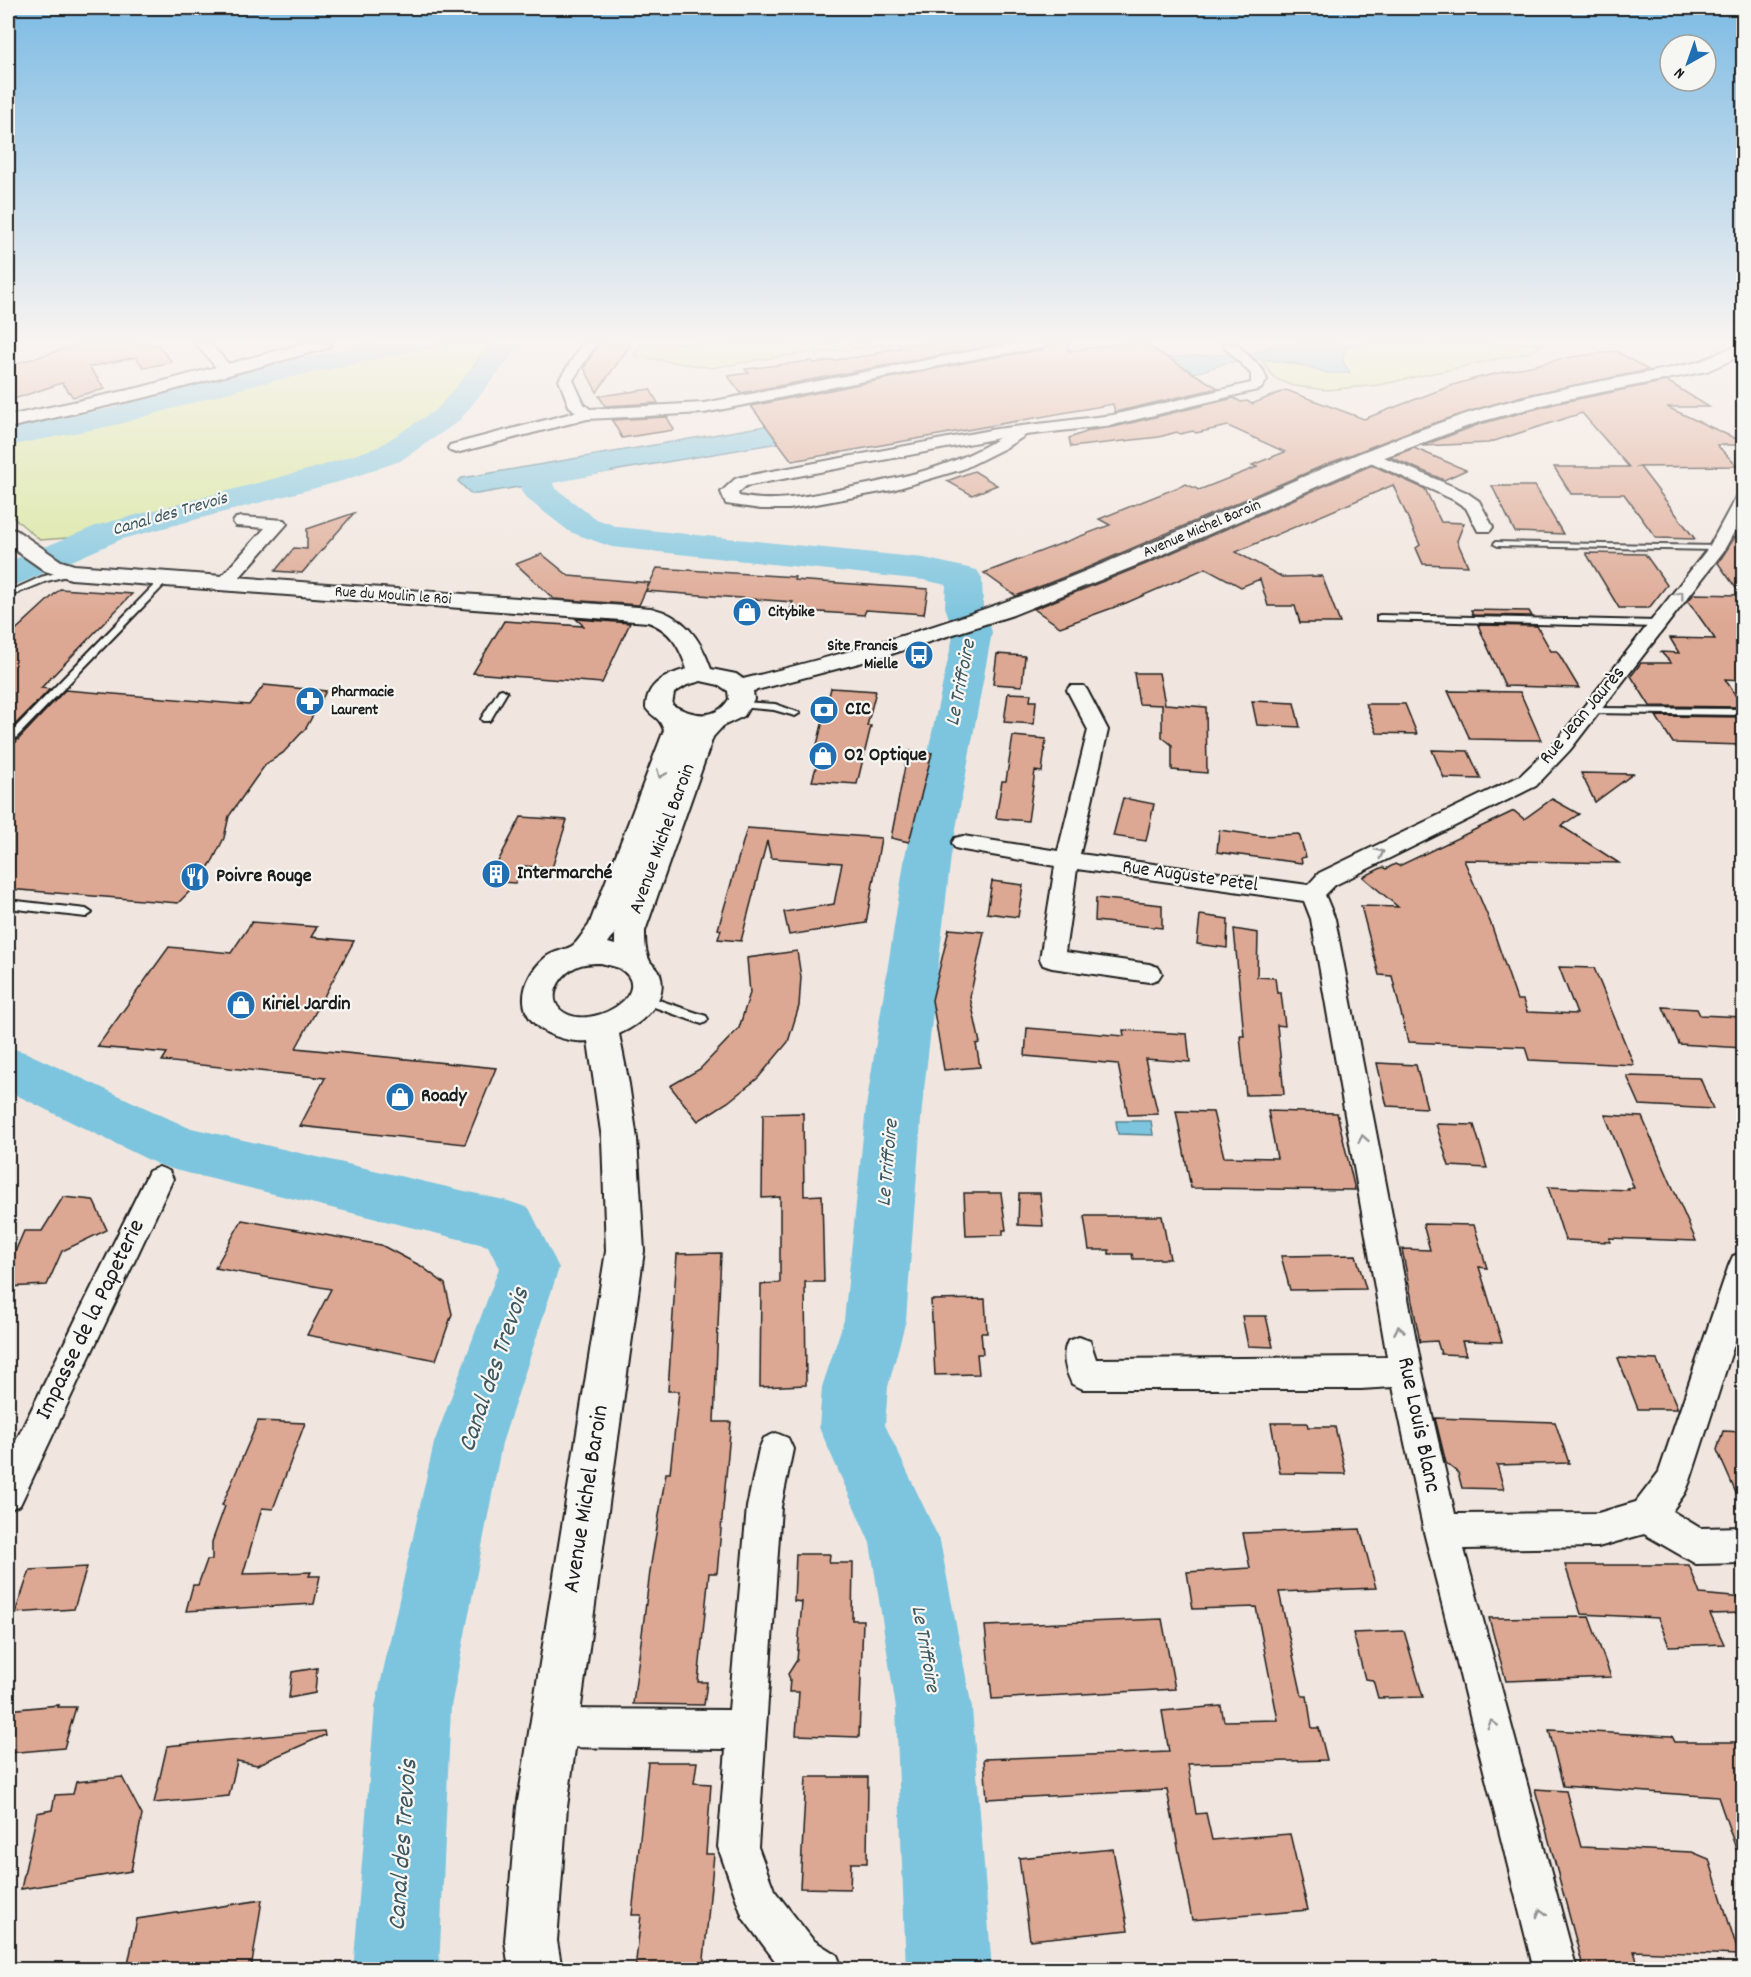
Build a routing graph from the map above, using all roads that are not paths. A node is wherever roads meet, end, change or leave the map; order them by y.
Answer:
1 (501, 436) edge
2 (984, 436) edge
3 (1013, 436) edge
4 (1422, 436) edge
5 (456, 448) dead end
6 (1372, 457) junction
7 (1743, 497) edge
8 (242, 522) dead end
9 (1484, 527) dead end
10 (8, 535) edge
11 (1498, 544) dead end
12 (1717, 548) junction
13 (62, 569) junction
14 (165, 580) junction
15 (224, 584) junction
16 (8, 595) edge
17 (1380, 618) dead end
18 (1658, 624) junction
19 (701, 674) junction
20 (1077, 690) dead end
21 (502, 692) dead end
22 (741, 696) junction
23 (1590, 711) junction
24 (1743, 712) edge
25 (795, 713) dead end
26 (486, 719) dead end
27 (672, 719) junction
28 (713, 722) junction
29 (8, 740) edge
30 (963, 843) dead end
31 (1067, 860) junction
32 (1320, 887) junction
33 (8, 904) edge
34 (86, 913) dead end
35 (584, 953) junction
36 (635, 962) junction
37 (1149, 973) dead end
38 (644, 999) junction
39 (702, 1019) dead end
40 (602, 1029) junction
41 (159, 1179) dead end
42 (1743, 1265) edge
43 (1078, 1352) dead end
44 (1406, 1371) junction
45 (776, 1449) dead end
46 (8, 1493) edge
47 (1647, 1516) junction
48 (1442, 1532) junction
49 (1743, 1545) edge
50 (552, 1728) junction
51 (747, 1730) junction
52 (536, 1970) edge
53 (822, 1970) edge
54 (1556, 1970) edge

1 - 5 street
2 - 3 street
4 - 6 street, Avenue Michel Baroin
6 - 9 street
6 - 22 street, Avenue Michel Baroin
7 - 12 street, Rue Jean Jaurès
8 - 15 street
10 - 13 street
11 - 12 lane
18 -> 12 street, Rue Jean Jaurès
13 - 14 street, Rue du Moulin le Roi
13 - 16 lane
14 - 15 street, Rue du Moulin le Roi
14 - 29 lane
15 - 19 street, Rue du Moulin le Roi
17 - 18 lane
18 - 23 street, Rue Jean Jaurès
19 - 22 street
19 - 27 street
20 - 31 street
21 - 26 lane
22 - 25 lane
22 - 28 street
23 - 24 lane
32 -> 23 street, Rue Jean Jaurès
27 - 28 street
27 -> 35 street, Avenue Michel Baroin
28 - 36 street, Avenue Michel Baroin
30 - 31 street, Rue Auguste Petel
31 - 32 street, Rue Auguste Petel
31 - 37 street
44 -> 32 street, Rue Louis Blanc
33 - 34 lane
35 - 36 street
35 - 40 street
36 - 38 street
38 - 39 lane
38 - 40 street
40 - 50 street, Avenue Michel Baroin
41 - 46 street, Impasse de la Papeterie
42 - 47 street
43 - 44 street
44 - 48 street, Rue Louis Blanc
45 - 51 street
47 - 48 street
47 - 49 street
54 -> 48 street, Rue Louis Blanc
50 - 51 street
50 - 52 street, Avenue Michel Baroin
51 - 53 street

